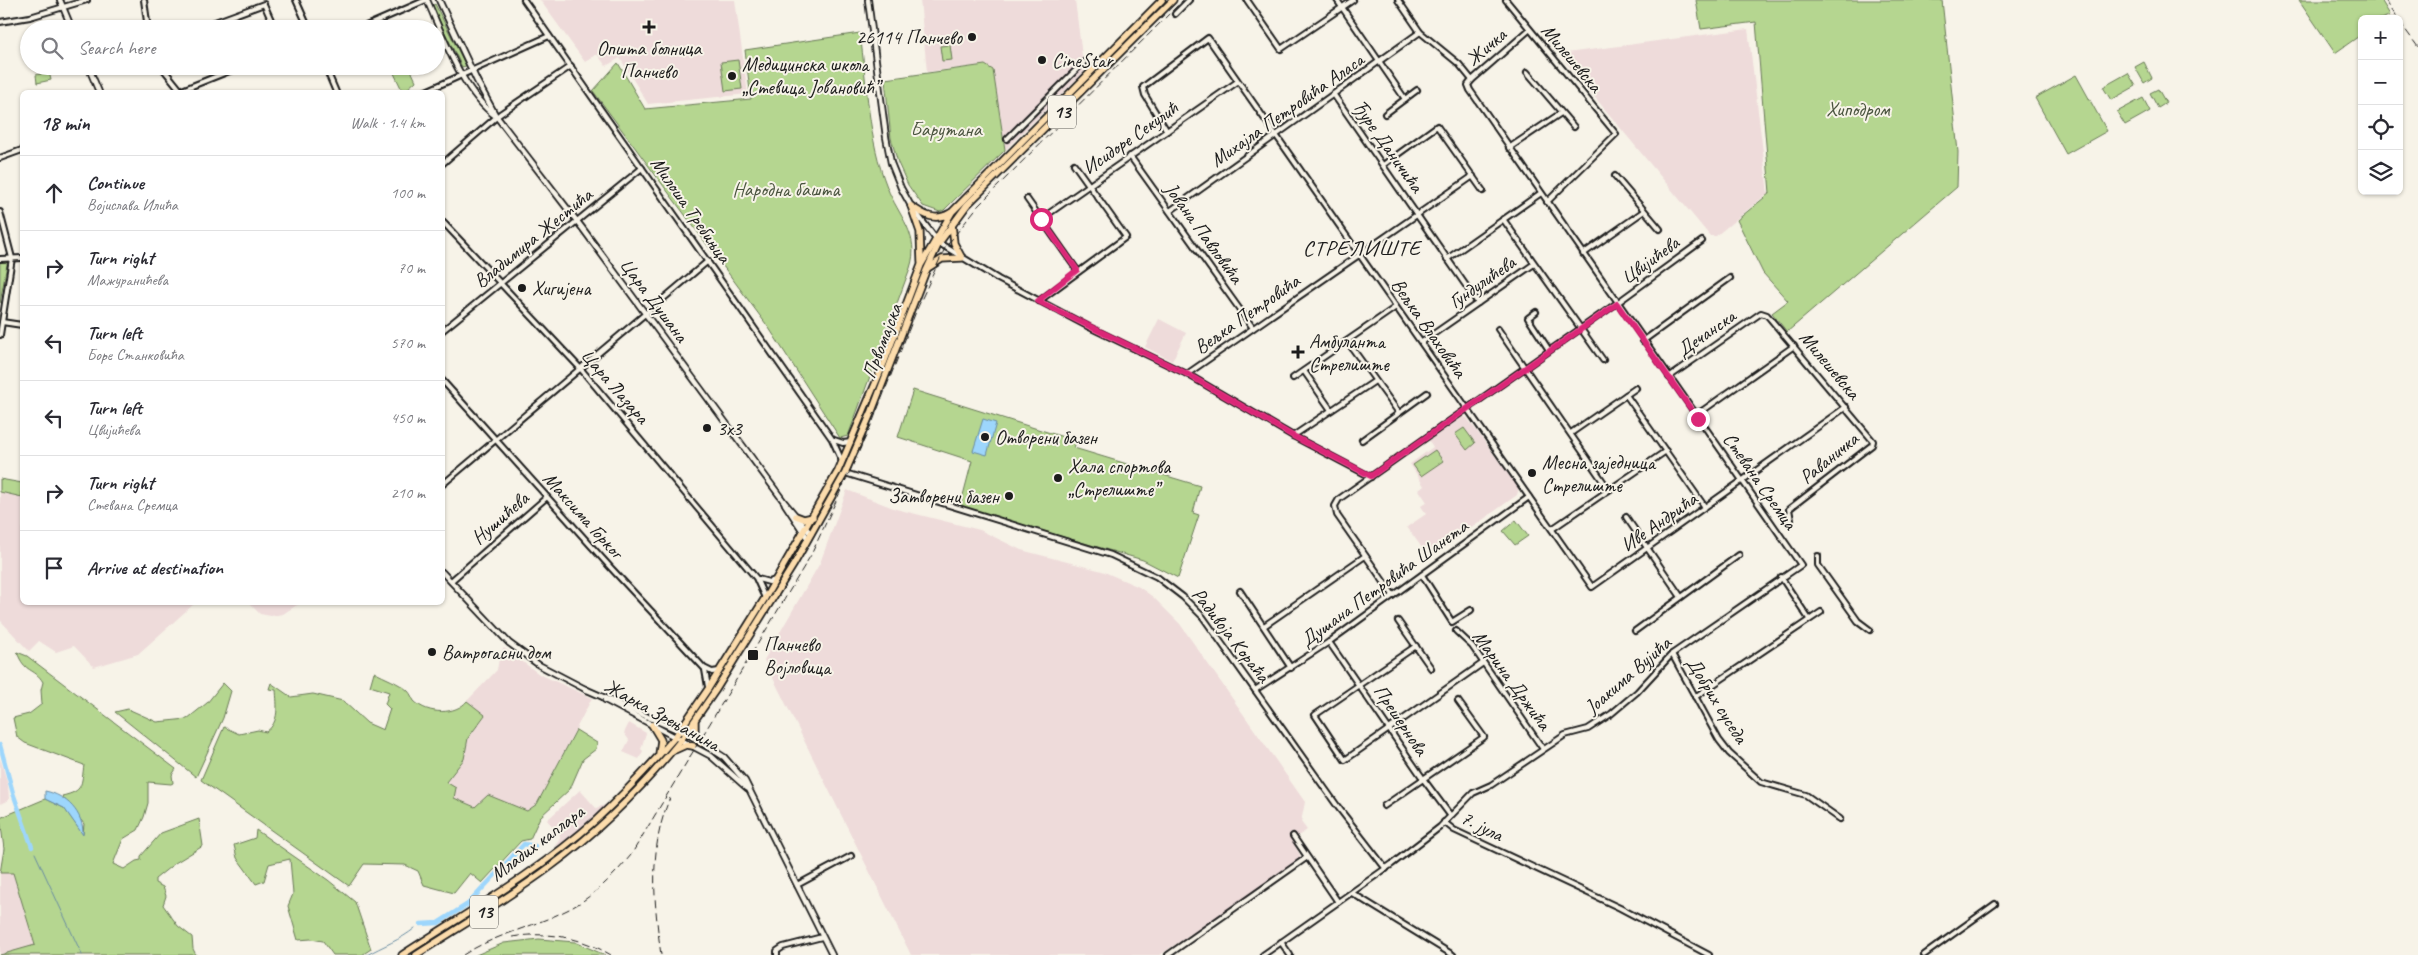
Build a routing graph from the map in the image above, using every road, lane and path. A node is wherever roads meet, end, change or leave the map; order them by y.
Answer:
1 (60, 0) edge
2 (87, 0) edge
3 (144, 0) edge
4 (296, 0) edge
5 (426, 0) edge
6 (439, 0) edge
7 (524, 0) edge
8 (868, 0) edge
9 (1162, 0) edge
10 (1172, 0) edge
11 (1188, 0) edge
12 (1247, 0) edge
13 (1337, 0) edge
14 (1353, 0) edge
15 (1398, 0) edge
16 (1506, 0) edge
17 (63, 7) junction
18 (1342, 8) junction
19 (1175, 14) dead end
20 (68, 20) edge
21 (147, 20) edge
22 (220, 20) edge
23 (271, 20) edge
24 (304, 20) edge
25 (380, 20) edge
26 (436, 20) edge
27 (0, 22) edge
28 (1529, 30) junction
29 (1420, 32) junction
30 (549, 36) junction
31 (445, 40) edge
32 (1084, 62) dead end
33 (1379, 62) junction
34 (571, 66) junction
35 (472, 71) junction
36 (1526, 72) dead end
37 (92, 75) edge
38 (168, 75) edge
39 (221, 75) edge
40 (329, 75) edge
41 (462, 75) junction
42 (1472, 80) junction
43 (1237, 82) junction
44 (98, 90) edge
45 (179, 90) edge
46 (185, 90) edge
47 (335, 90) edge
48 (428, 90) edge
49 (1417, 90) dead end
50 (1470, 90) joint
51 (1334, 95) junction
52 (1405, 99) junction
53 (1561, 113) junction
54 (1385, 114) dead end
55 (497, 117) junction
56 (1574, 127) dead end
57 (1167, 130) junction
58 (1276, 136) junction
59 (1008, 139) dead end
60 (1509, 148) junction
61 (20, 151) edge
62 (1130, 156) junction
63 (0, 158) edge
64 (445, 161) edge
65 (1074, 164) dead end
66 (1383, 165) junction
67 (642, 168) junction
68 (1473, 176) junction
69 (1615, 176) dead end
70 (1089, 186) junction
71 (1483, 191) dead end
72 (1541, 193) junction
73 (1027, 199) dead end
74 (1547, 202) junction
75 (911, 206) junction
76 (1170, 211) junction
77 (1644, 211) junction
78 (0, 212) edge
79 (952, 212) junction
80 (1417, 214) junction
81 (1041, 219) junction
82 (1503, 219) junction
83 (577, 221) junction
84 (445, 224) edge
85 (952, 224) junction
86 (1660, 229) dead end
87 (937, 241) junction
88 (1702, 241) dead end
89 (1360, 254) junction
90 (1583, 254) junction
91 (12, 258) junction
92 (20, 258) edge
93 (962, 258) junction
94 (0, 259) edge
95 (1447, 259) junction
96 (708, 261) junction
97 (921, 264) junction
98 (1534, 264) junction
99 (1077, 270) junction
100 (926, 271) junction
101 (1730, 278) dead end
102 (502, 284) junction
103 (1038, 301) junction
104 (1478, 303) junction
105 (1617, 304) junction
106 (1396, 307) junction
107 (645, 312) junction
108 (1536, 312) dead end
109 (1760, 312) joint
110 (2, 322) junction
111 (20, 325) edge
112 (1254, 328) junction
113 (1580, 328) junction
114 (445, 329) edge
115 (1498, 329) dead end
116 (0, 335) edge
117 (1347, 341) junction
118 (1643, 341) junction
119 (1422, 342) junction
120 (1794, 346) junction
121 (1549, 350) junction
122 (1603, 360) dead end
123 (1525, 367) junction
124 (580, 368) junction
125 (1304, 371) junction
126 (1187, 374) junction
127 (1293, 378) dead end
128 (1669, 378) junction
129 (1375, 381) junction
130 (445, 383) edge
131 (1636, 388) dead end
132 (1427, 393) dead end
133 (1626, 395) junction
134 (1846, 407) junction
135 (1467, 409) junction
136 (1331, 410) junction
137 (1399, 413) junction
138 (1695, 416) junction
139 (1570, 433) junction
140 (1293, 436) junction
141 (495, 439) junction
142 (832, 439) junction
143 (1362, 440) dead end
144 (1873, 441) joint
145 (851, 442) junction
146 (1666, 451) junction
147 (842, 461) junction
148 (838, 471) junction
149 (845, 474) junction
150 (1371, 476) junction
151 (1743, 480) junction
152 (445, 482) edge
153 (1609, 490) junction
154 (547, 497) junction
155 (1529, 497) junction
156 (785, 503) junction
157 (1705, 507) junction
158 (796, 516) junction
159 (813, 517) junction
160 (1626, 517) dead end
161 (1791, 520) dead end
162 (1552, 529) junction
163 (805, 531) junction
164 (810, 536) junction
165 (1648, 548) junction
166 (1739, 555) dead end
167 (1365, 556) junction
168 (1818, 556) dead end
169 (1801, 565) joint
170 (445, 575) edge
171 (1422, 575) junction
172 (1781, 577) junction
173 (756, 578) junction
174 (775, 580) junction
175 (451, 581) junction
176 (1592, 587) joint
177 (1240, 591) dead end
178 (1394, 595) junction
179 (1682, 597) junction
180 (765, 598) junction
181 (1471, 610) dead end
182 (1820, 612) dead end
183 (1809, 619) junction
184 (1398, 620) dead end
185 (1264, 626) junction
186 (1870, 630) dead end
187 (1456, 631) dead end
188 (1635, 631) dead end
189 (1329, 642) junction
190 (1416, 646) junction
191 (1672, 654) junction
192 (1483, 663) junction
193 (704, 668) junction
194 (1291, 668) junction
195 (1431, 668) dead end
196 (720, 670) junction
197 (1359, 685) junction
198 (585, 689) junction
199 (708, 689) junction
200 (1255, 690) junction
201 (1695, 697) junction
202 (1458, 701) dead end
203 (695, 720) junction
204 (652, 725) junction
205 (1388, 729) junction
206 (679, 730) junction
207 (686, 734) junction
208 (674, 737) junction
209 (681, 740) junction
210 (701, 743) junction
211 (693, 746) junction
212 (1543, 748) junction
213 (671, 752) junction
214 (658, 756) junction
215 (1424, 780) junction
216 (747, 788) junction
217 (1384, 806) dead end
218 (1450, 814) junction
219 (1840, 820) dead end
220 (1444, 822) junction
221 (1293, 836) dead end
222 (851, 856) dead end
223 (1306, 858) junction
224 (1386, 869) junction
225 (797, 885) junction
226 (1352, 893) junction
227 (1338, 902) junction
228 (1995, 904) dead end
229 (822, 936) junction
230 (1281, 942) junction
231 (402, 955) edge
232 (416, 955) edge
233 (778, 955) edge
234 (832, 955) edge
235 (1168, 955) edge
236 (1263, 955) edge
237 (1290, 955) edge
238 (1453, 955) edge
239 (1709, 955) edge
240 (1924, 955) edge

1 - 17 street
2 - 17 street
3 - 21 street
4 - 24 street
5 - 25 street
5 - 26 street, Цара Душана
6 - 35 street, Цара Душана
7 - 30 street, Милоша Требињца
8 - 75 street
9 - 79 main road, Првомајска / 13
10 - 85 main road, Првомајска / 13
11 - 19 street
12 - 18 street
13 - 18 street
14 - 18 street
15 - 29 street
16 - 28 street, Милешевска
17 - 20 street
17 - 27 street
18 - 33 street
22 - 23 street
28 - 42 street, Жичка
28 - 74 street, Милешевска
29 - 33 street, Михајла Петровића Аласа
29 - 42 street
30 - 34 street, Милоша Требињца
30 - 35 street
31 - 41 street, Цара Душана
32 - 59 street
33 - 51 street, Михајла Петровића Аласа
33 - 52 street
34 - 55 street
34 - 67 street, Милоша Требињца
35 - 41 street
35 - 55 street, Цара Душана
36 - 53 street
37 - 44 street
38 - 45 street
39 - 46 street
40 - 47 street
41 - 48 street
41 - 55 street, Цара Душана
42 - 50 street, Жичка
43 - 57 street, Исидоре Секулић
43 - 57 street, Вељка Влаховића
43 - 58 street, Вељка Влаховића
49 - 52 street
50 - 60 street, Стевана Сремца
51 - 58 street, Михајла Петровића Аласа
51 - 66 street, Ђуре Даничића
52 - 54 street
53 - 56 street
53 - 60 street
55 - 64 street
55 - 83 street, Цара Душана
57 - 62 street, Исидоре Секулић
58 - 76 street, Михајла Петровића Аласа
58 - 89 street, Вељка Влаховића
60 - 72 street, Стевана Сремца
61 - 63 street
62 - 70 street, Исидоре Секулић
62 - 76 street, Јована Павловића
65 - 70 street
66 - 68 street
66 - 80 street, Ђуре Даничића
67 - 83 street, Владимира Жестића
67 - 96 street, Милоша Требињца
68 - 71 street
68 - 80 street, Вељка Петровића
69 - 77 street
70 - 81 street, Исидоре Секулић
70 - 99 street
72 - 74 street, Стевана Сремца
72 - 82 street
73 - 81 street
74 - 90 street, Стевана Сремца
75 - 79 main road
75 - 87 street
75 - 97 main road
76 - 112 street, Јована Павловића
77 - 86 street
77 - 90 street
78 - 91 street
79 - 87 main road, Првомајска / 13
80 - 89 street, Вељка Петровића
80 - 95 street, Ђуре Даничића
81 - 99 street
82 - 95 street
82 - 98 street
83 - 102 street, Владимира Жестића
83 - 107 street, Цара Душана
84 - 102 street, Цара Лазара
85 - 87 main road, Првомајска / 13
85 - 93 main road
87 - 93 street
87 - 97 main road, Првомајска / 13
87 - 100 main road, Првомајска / 13
88 - 105 street, Цвијићева
89 - 106 street, Вељка Влаховића
89 - 112 street, Вељка Петровића
90 - 105 street, Стевана Сремца
91 - 92 street
91 - 94 street
91 - 110 street
93 - 100 main road
93 - 103 street
95 - 104 street, Ђуре Даничића
96 - 107 street
96 - 142 street, Милоша Требињца
97 - 145 main road, Првомајска / 13
98 - 104 street, Гундулићева
98 - 113 street
99 - 103 street
100 - 149 main road, Првомајска / 13
101 - 118 street
102 - 114 street, Владимира Жестића
102 - 124 street, Цара Лазара
103 - 126 street
104 - 119 street, Гундулићева
105 - 113 street, Цвијићева
105 - 118 street, Стевана Сремца
106 - 117 street
106 - 119 street, Вељка Влаховића
107 - 124 street
107 - 156 street, Цара Душана
108 - 121 street
109 - 120 street, Милешевска
109 - 128 street, Дечанска
110 - 111 street
110 - 116 street
112 - 126 street, Вељка Петровића
113 - 121 street, Цвијићева
113 - 122 street
115 - 123 street
117 - 125 street
117 - 129 street
118 - 128 street, Стевана Сремца
119 - 135 street, Вељка Влаховића
120 - 134 street, Милешевска
120 - 138 street
121 - 123 street, Цвијићева
123 - 135 street, Цвијићева
123 - 139 street
124 - 141 street
124 - 173 street, Цара Лазара
125 - 127 street
125 - 136 street
126 - 140 street
128 - 138 street, Стевана Сремца
129 - 136 street
129 - 137 street
130 - 141 street, Максима Горког
131 - 133 street
132 - 137 street
133 - 139 street
133 - 146 street
134 - 144 street, Милешевска
134 - 151 street, Иве Андрића
135 - 150 street, Цвијићева
135 - 155 street, Вељка Влаховића
136 - 140 street
137 - 143 street
138 - 151 street, Стевана Сремца
139 - 153 street
140 - 150 street
141 - 152 street
141 - 154 street, Максима Горког
142 - 145 street
142 - 147 street, Милоша Требињца
144 - 161 street, Раваничка
145 - 147 main road, Првомајска / 13
146 - 153 street
146 - 157 street
147 - 148 main road, Првомајска / 13
148 - 149 street, Радивоја Кораћа
148 - 159 main road, Првомајска / 13
149 - 164 main road, Првомајска / 13
149 - 200 street, Радивоја Кораћа
150 - 167 street, Цвијићева
151 - 157 street, Иве Андрића
151 - 169 street, Стевана Сремца
153 - 162 street
154 - 175 street, Нушићева
154 - 193 street, Максима Горког
155 - 162 street, Вељка Влаховића
155 - 171 street, Душана Петровића Шанета
156 - 158 street, Цара Душана
156 - 163 street, Цара Душана
157 - 165 street, Иве Андрића
158 - 159 main road
158 - 163 street, Цара Душана
159 - 163 main road, Првомајска / 13
160 - 165 street
162 - 176 street, Вељка Влаховића
163 - 164 street, Цара Душана
163 - 174 main road, Првомајска / 13
164 - 203 main road, Првомајска / 13
165 - 176 street, Иве Андрића
165 - 179 street
166 - 179 street
167 - 178 street
167 - 185 street
168 - 186 street
169 - 172 street, Јоакима Вујића
170 - 175 street, Жарка Зрењанина
171 - 178 street, Душана Петровића Шанета
171 - 181 street, Марина Држића
172 - 183 street
172 - 191 street, Јоакима Вујића
173 - 174 street
173 - 180 street, Цара Лазара
174 - 180 main road, Првомајска / 13
175 - 198 street, Жарка Зрењанина
177 - 185 street
178 - 189 street, Душана Петровића Шанета
179 - 188 street
180 - 196 main road, Првомајска / 13
182 - 183 street
183 - 201 street
184 - 190 street
185 - 194 street
187 - 192 street, Марина Држића
189 - 194 street, Душана Петровића Шанета
189 - 197 street, Прешернова
190 - 195 street
190 - 197 street
191 - 201 street, Добрих суседа
191 - 212 street, Јоакима Вујића
192 - 205 street
192 - 212 street, Марина Држића
193 - 196 street
193 - 199 street
194 - 200 street, Душана Петровића Шанета
196 - 199 main road, Првомајска / 13
197 - 205 street, Прешернова
197 - 205 street
198 - 204 street, Жарка Зрењанина
198 - 206 street, Жарка Зрењанина
199 - 206 main road, Првомајска / 13
200 - 224 street, Радивоја Кораћа
201 - 219 street, Добрих суседа
202 - 215 street
203 - 207 main road, Првомајска / 13
203 - 210 main road
204 - 208 street, Жарка Зрењанина
204 - 214 main road
205 - 215 street, Прешернова
206 - 207 street, Жарка Зрењанина
206 - 208 main road, Првомајска / 13
207 - 209 main road, Првомајска / 13
207 - 210 street, Жарка Зрењанина
208 - 209 street, Жарка Зрењанина
208 - 214 main road, Младих каплара / 13
209 - 211 street, Жарка Зрењанина
209 - 213 main road, 13
210 - 216 street, Жарка Зрењанина
211 - 213 main road
211 - 216 street, Жарка Зрењанина
212 - 218 street, Јоакима Вујића
213 - 232 main road, Младих каплара / 13
214 - 231 main road, Младих каплара / 13
215 - 217 street
215 - 218 street, Прешернова
216 - 225 street, Жарка Зрењанина
218 - 220 street, Јоакима Вујића
220 - 224 street, 7. јула
220 - 239 street, 7. јула
221 - 223 street
222 - 225 street
223 - 227 street
223 - 235 street
224 - 226 street, 7. јула
225 - 229 street, Жарка Зрењанина
226 - 227 street, 7. јула
226 - 238 street
227 - 230 street, 7. јула
228 - 240 street
229 - 233 street
229 - 234 street, Жарка Зрењанина
230 - 236 street, 7. јула
230 - 237 street

